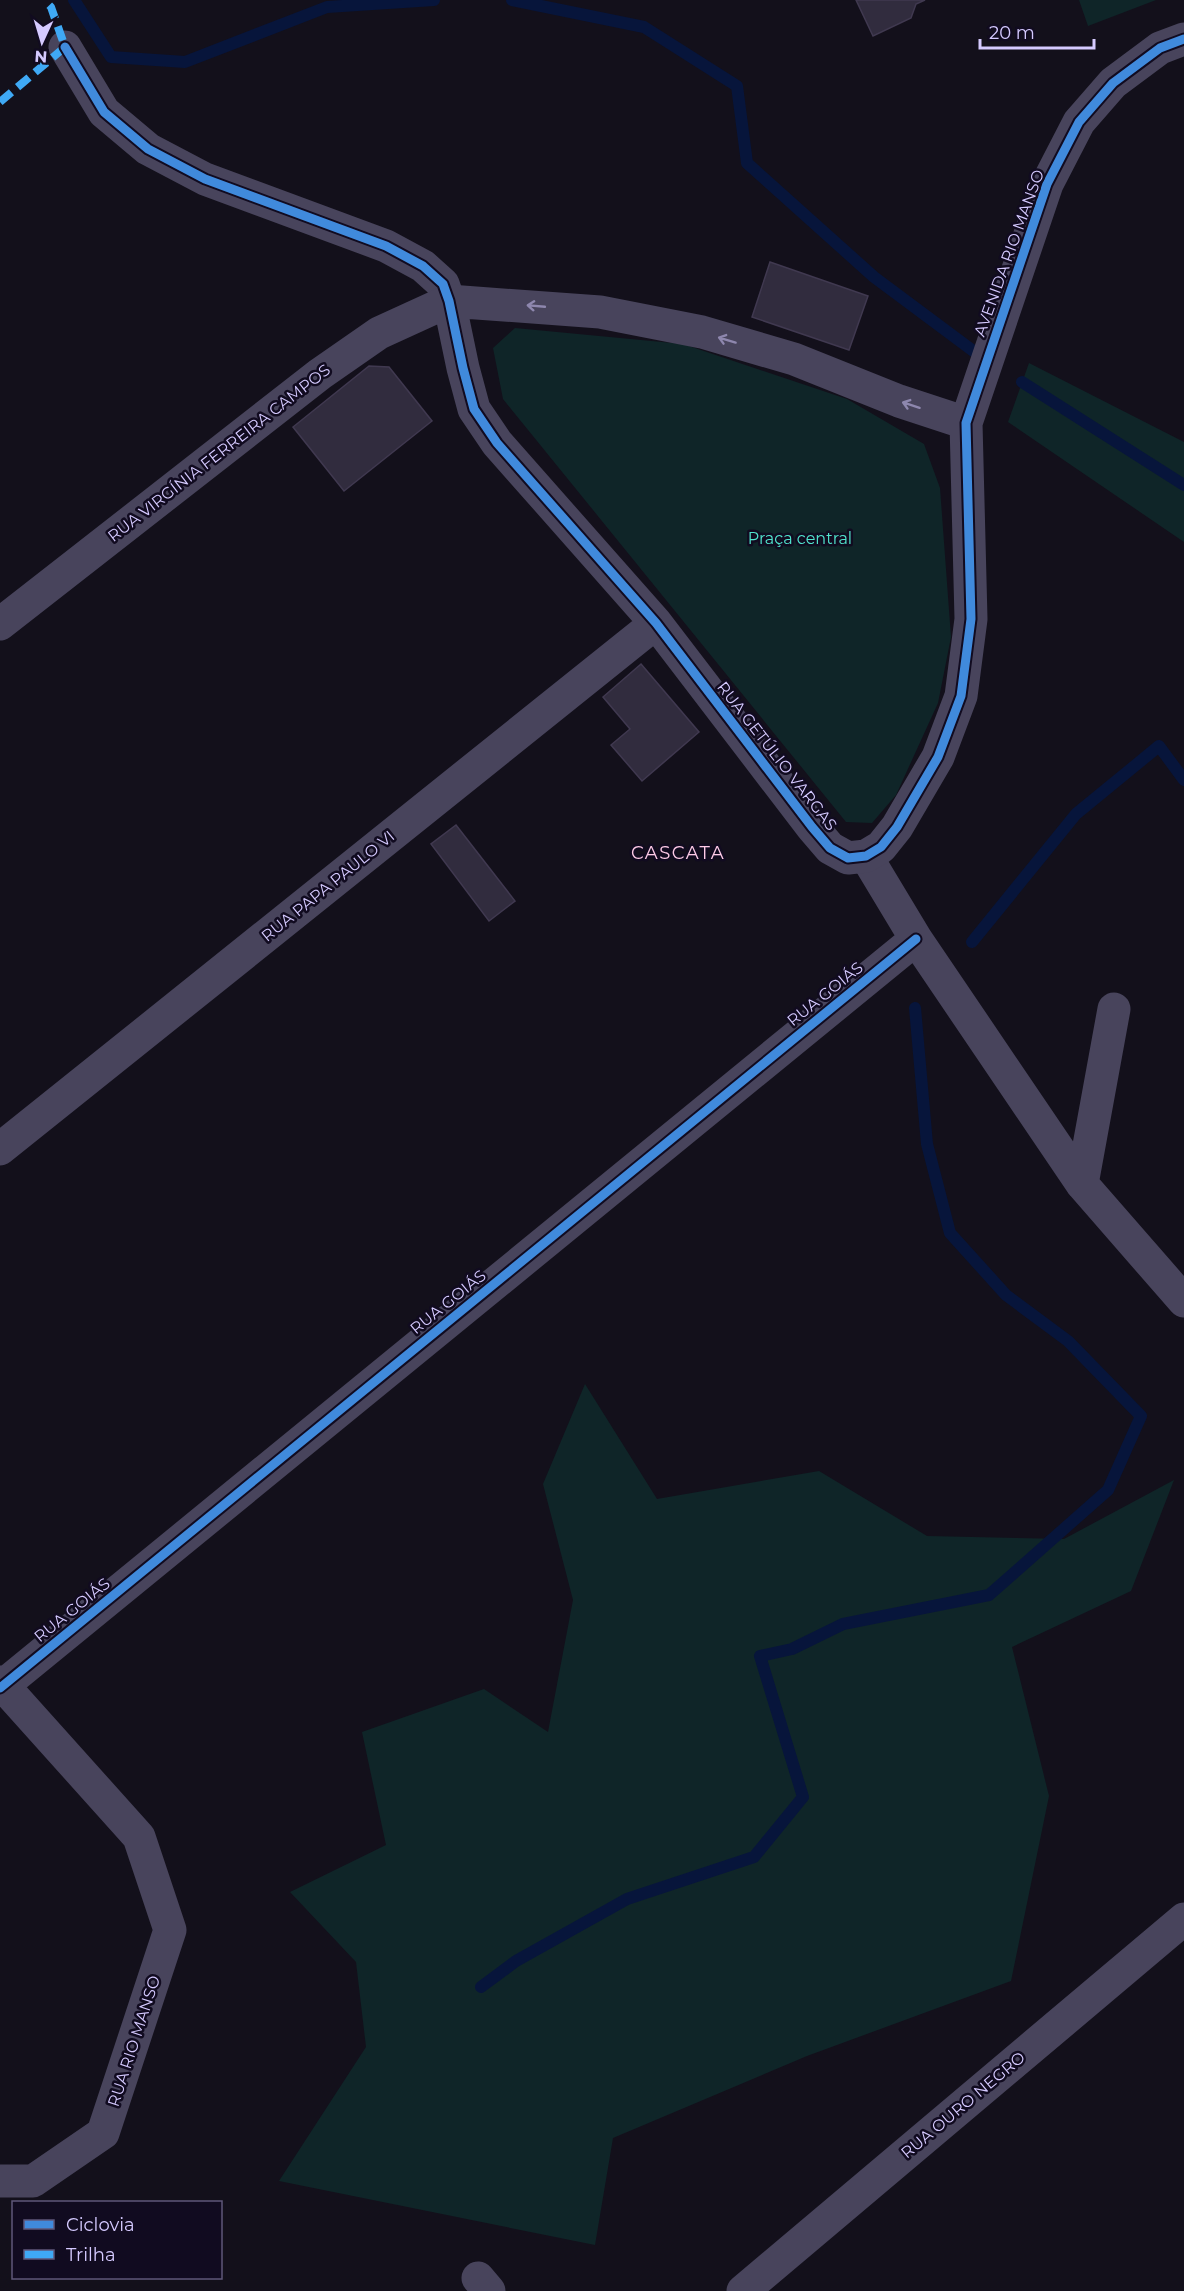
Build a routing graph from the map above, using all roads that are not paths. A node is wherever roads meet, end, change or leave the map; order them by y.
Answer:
1 (1184, 39) edge
2 (65, 47) dead end
3 (449, 301) junction
4 (966, 423) junction
5 (656, 622) junction
6 (0, 624) edge
7 (866, 856) junction
8 (916, 939) junction
9 (1114, 1009) dead end
10 (0, 1149) edge
11 (1082, 1184) junction
12 (1184, 1301) edge
13 (1, 1686) edge
14 (1184, 1919) edge
15 (0, 2181) edge
16 (743, 2291) edge

1 - 4 street, AVENIDA RIO MANSO
2 - 3 street
4 -> 3 street, RUA VIRGÍNIA FERREIRA CAMPOS
3 - 5 street, RUA GETÚLIO VARGAS
3 - 6 street, RUA VIRGÍNIA FERREIRA CAMPOS
4 - 7 street
5 - 7 street, RUA GETÚLIO VARGAS
5 - 10 street, RUA PAPA PAULO VI
7 - 8 street
8 - 11 street
8 - 13 street, RUA GOIÁS
9 - 11 street
11 - 12 street
13 - 15 street, RUA RIO MANSO
14 - 16 street, RUA OURO NEGRO

